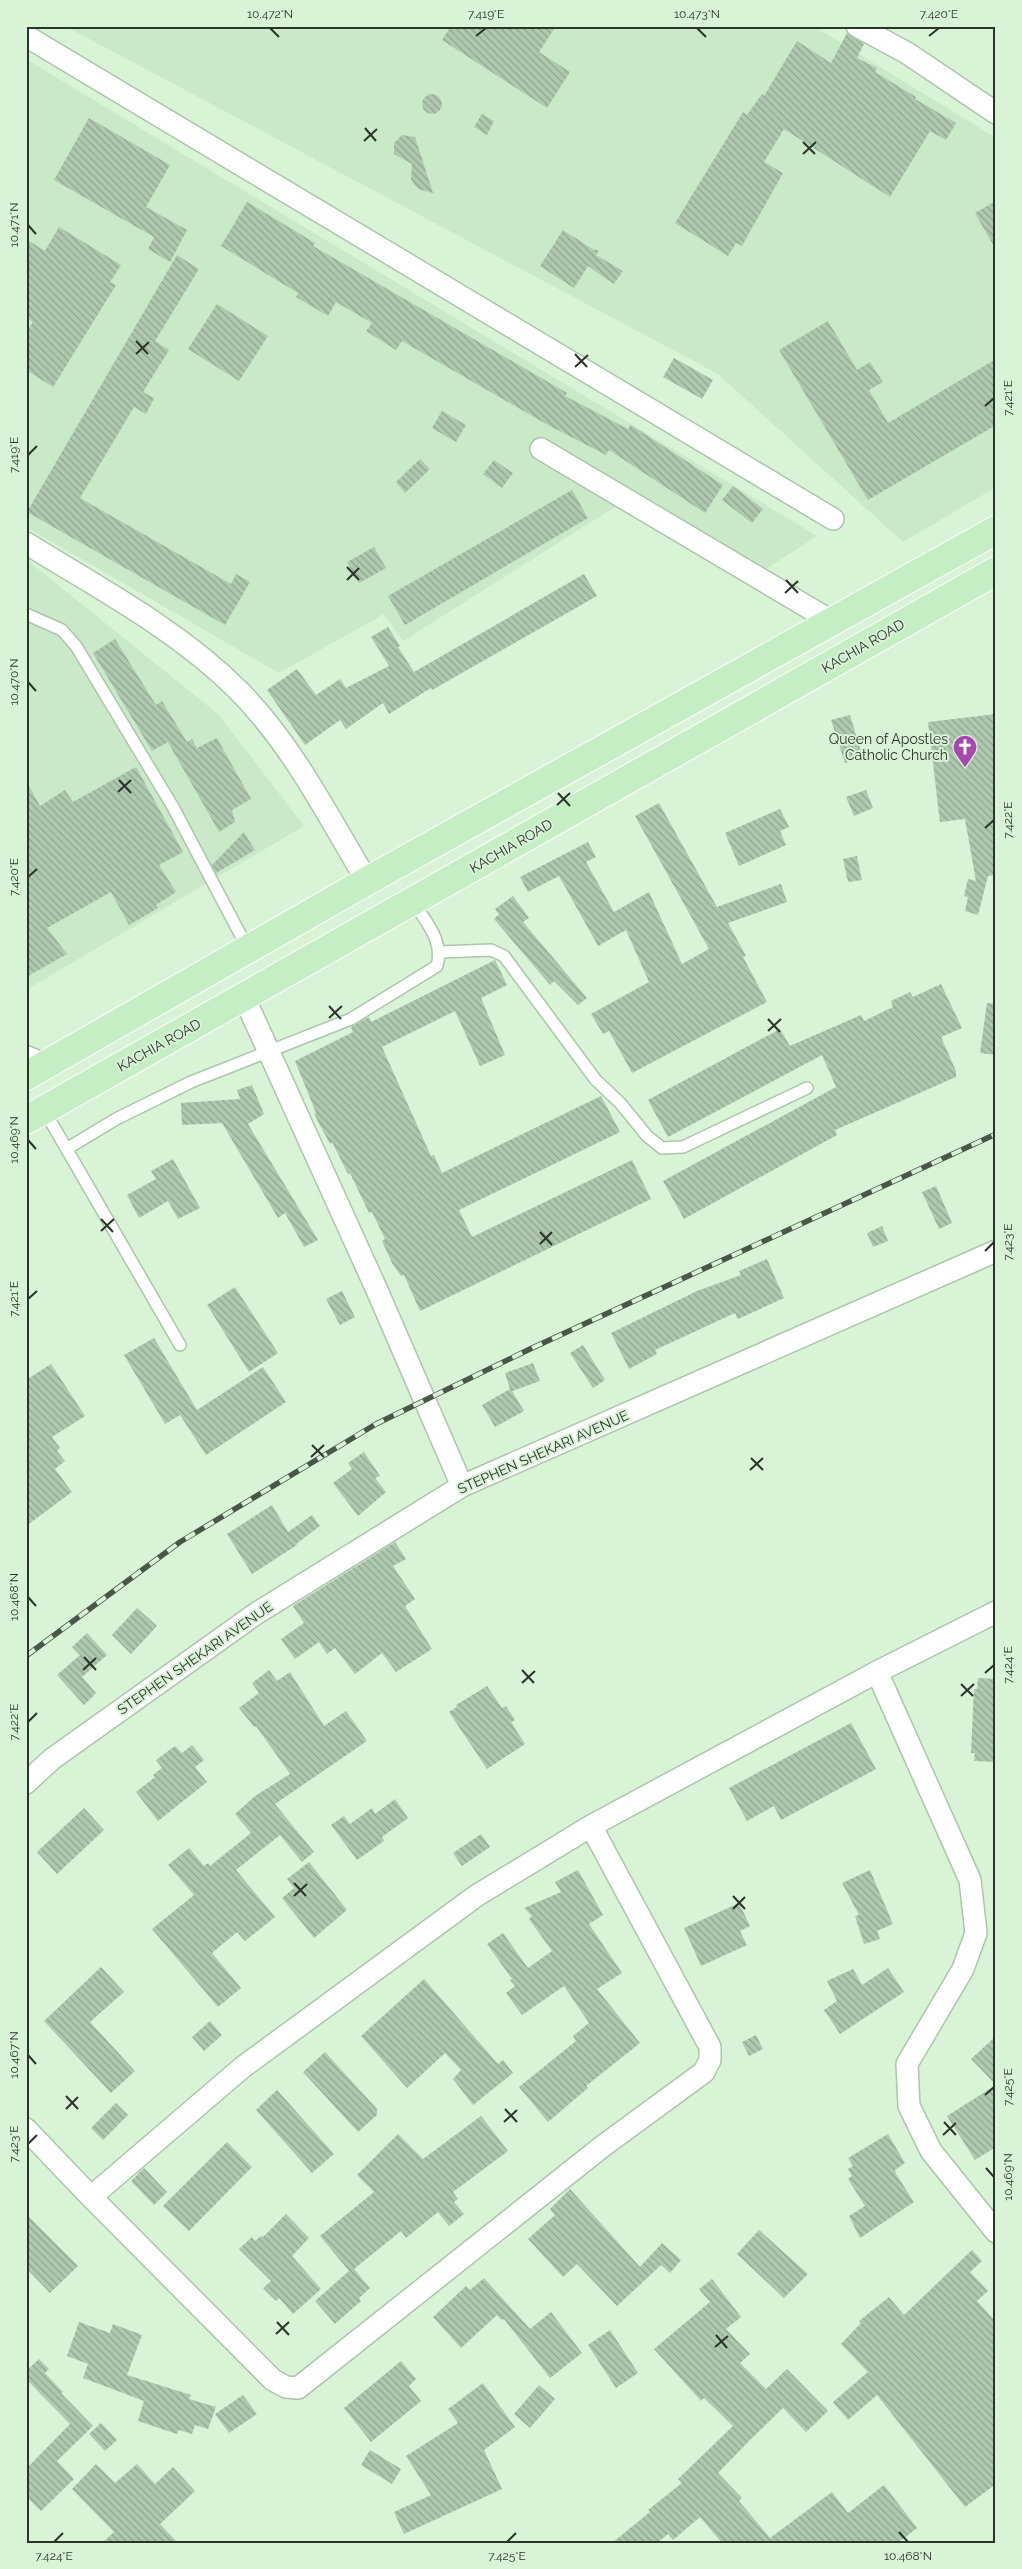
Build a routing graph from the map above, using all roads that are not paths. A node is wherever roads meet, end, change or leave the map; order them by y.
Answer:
1 (857, 26) edge
2 (26, 36) edge
3 (996, 114) edge
4 (541, 449) dead end
5 (833, 519) dead end
6 (996, 530) edge
7 (26, 542) edge
8 (996, 571) edge
9 (26, 614) edge
10 (833, 622) junction
11 (367, 882) junction
12 (413, 901) junction
13 (248, 949) junction
14 (441, 952) junction
15 (244, 997) junction
16 (26, 1051) edge
17 (268, 1052) junction
18 (51, 1062) junction
19 (26, 1076) edge
20 (807, 1088) dead end
21 (35, 1115) edge
22 (68, 1148) junction
23 (996, 1251) edge
24 (180, 1344) dead end
25 (462, 1486) junction
26 (996, 1612) edge
27 (877, 1672) junction
28 (26, 1783) edge
29 (591, 1826) junction
30 (26, 2129) edge
31 (91, 2197) junction
32 (996, 2232) edge

1 - 3 street
2 - 5 street
4 - 10 street
6 - 10 main road
7 - 11 street
8 - 12 main road, KACHIA ROAD
9 - 13 lane
10 - 11 main road
11 - 13 main road
12 - 14 lane
12 - 15 main road, KACHIA ROAD
13 - 18 main road
14 - 17 lane
14 - 20 lane
15 - 17 street
15 - 21 main road, KACHIA ROAD
16 - 18 lane
17 - 22 lane
17 - 25 street
18 - 19 main road
21 - 22 lane
22 - 24 lane
23 - 25 street, STEPHEN SHEKARI AVENUE
25 - 28 street, STEPHEN SHEKARI AVENUE
26 - 27 street
27 - 29 street
27 - 32 street
29 - 31 street
29 - 31 street
30 - 31 street

